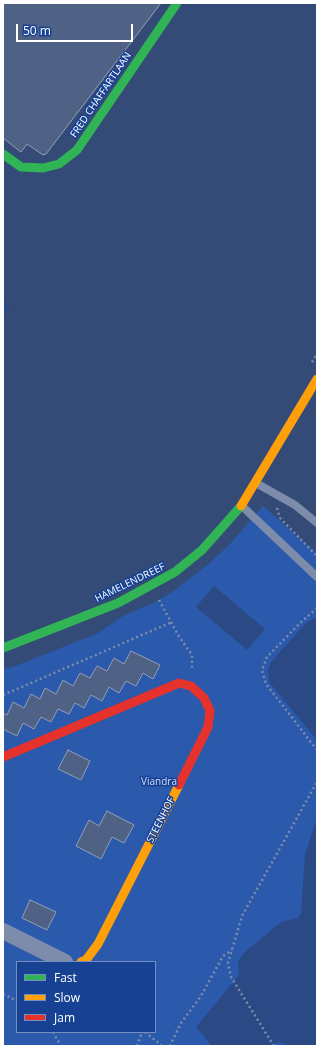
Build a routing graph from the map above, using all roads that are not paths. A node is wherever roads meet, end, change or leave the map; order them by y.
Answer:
1 (177, 3) edge
2 (3, 154) edge
3 (317, 379) edge
4 (256, 483) junction
5 (242, 505) junction
6 (317, 523) edge
7 (317, 577) edge
8 (3, 648) edge
9 (3, 757) edge
10 (3, 931) edge
11 (63, 961) edge
12 (84, 961) edge

1 - 2 street, FRED CHAFFARTLAAN
3 - 4 street, HAMELENDREEF
4 - 5 street, HAMELENDREEF
4 - 6 lane
5 - 7 lane
5 - 8 street, HAMELENDREEF
9 - 12 street, STEENHOF
10 - 11 street

